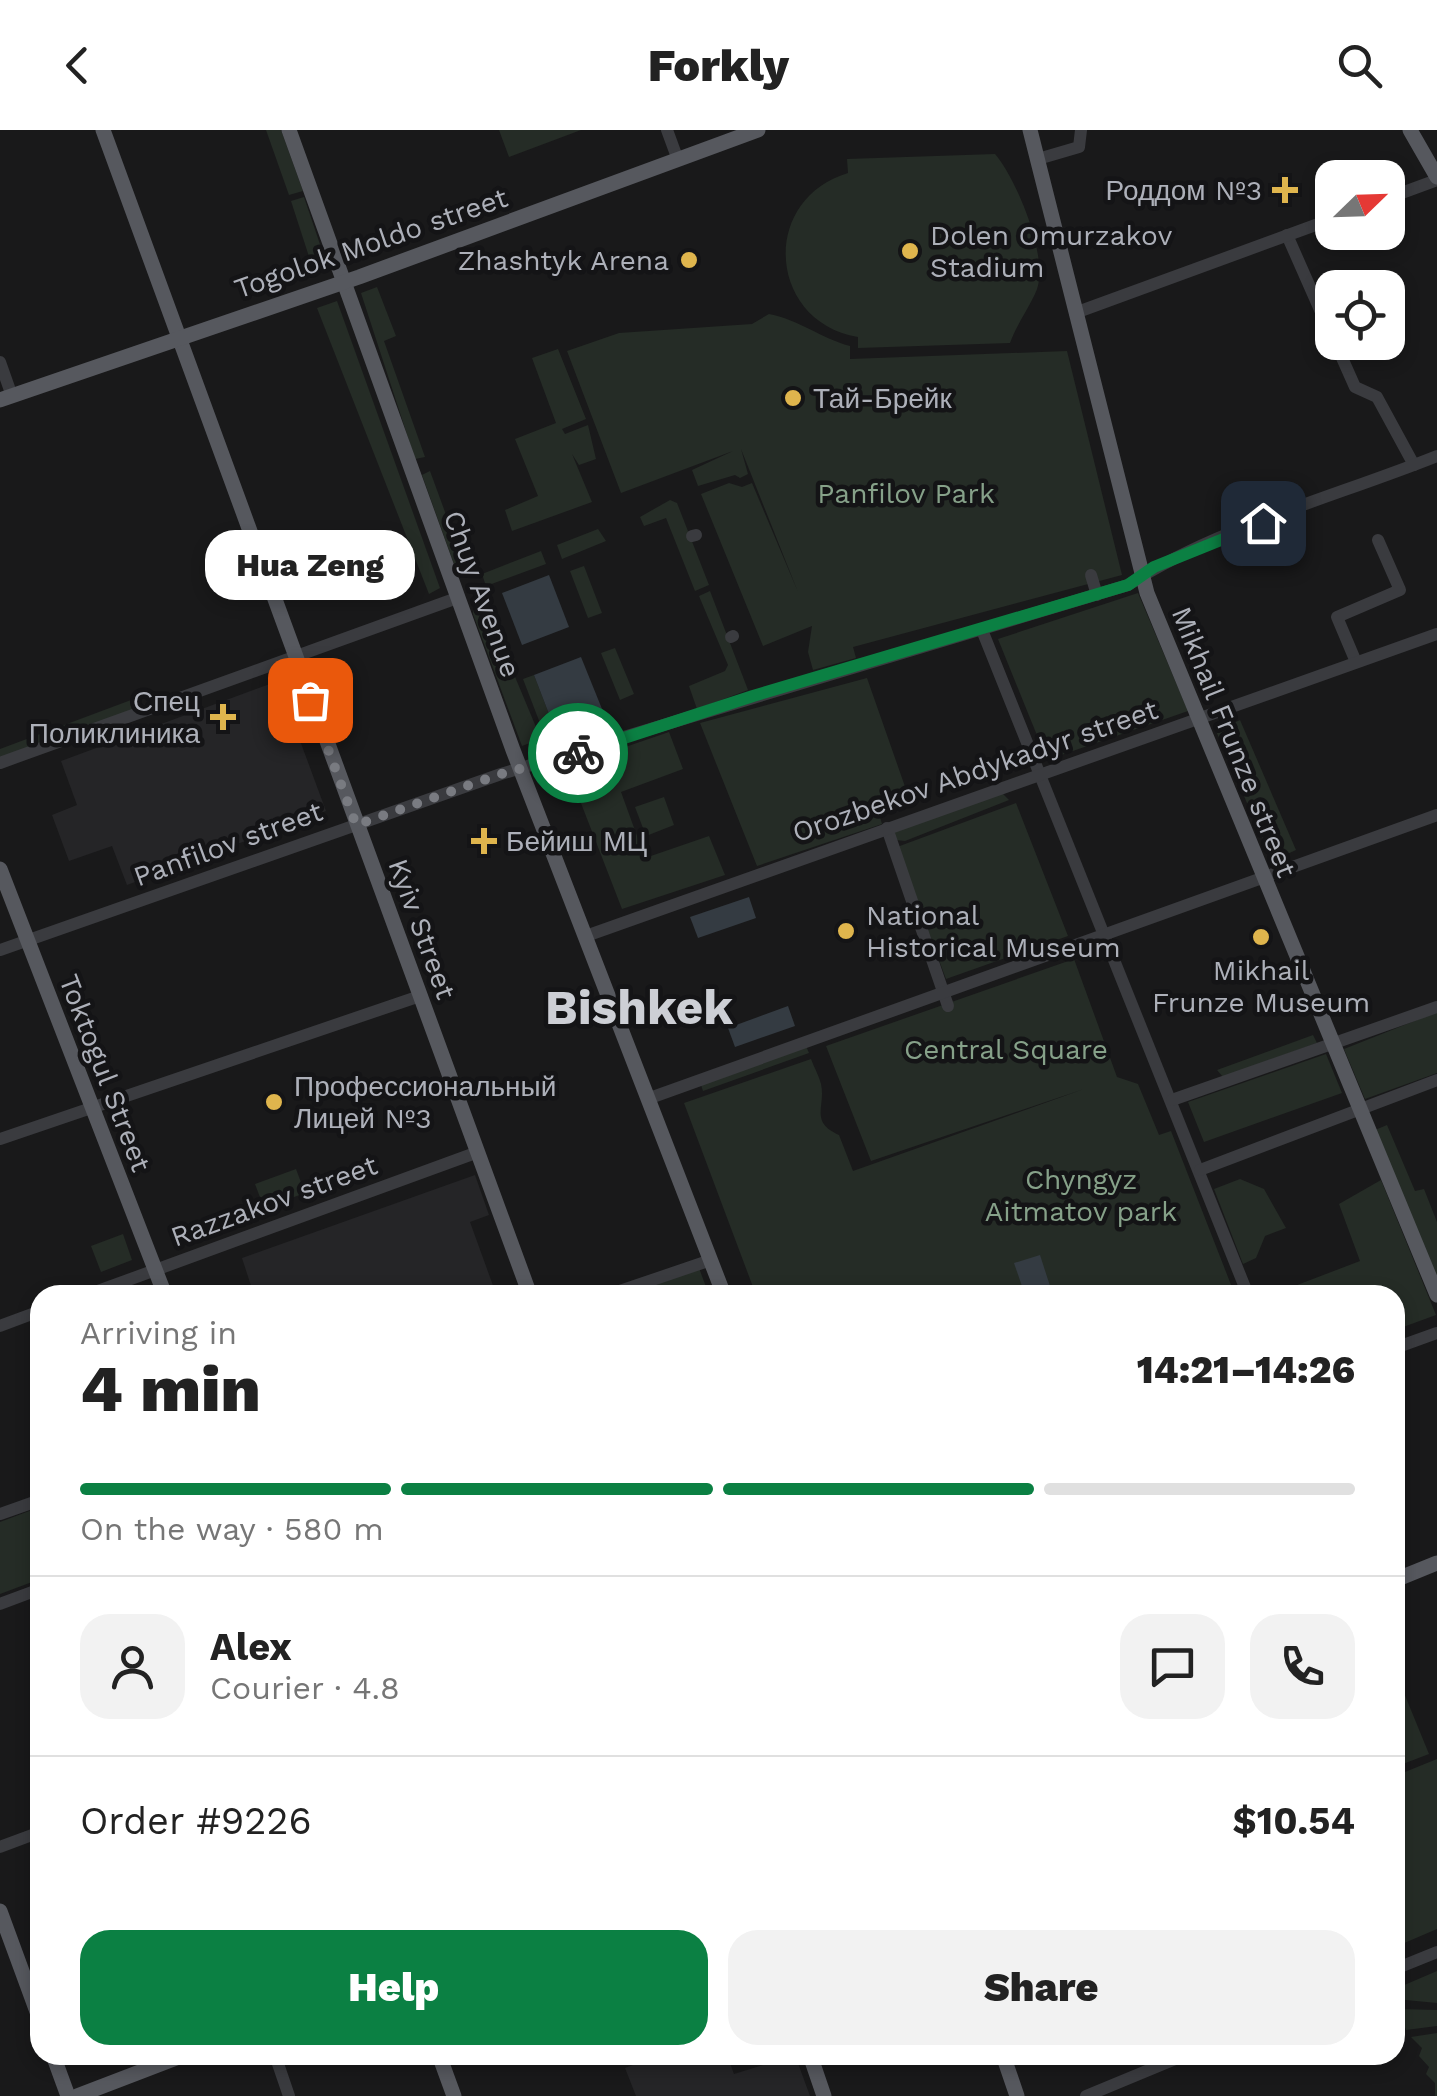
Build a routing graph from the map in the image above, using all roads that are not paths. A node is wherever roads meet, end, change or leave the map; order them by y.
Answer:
1 (103, 130) edge
2 (289, 130) edge
3 (666, 130) edge
4 (758, 130) edge
5 (1030, 130) edge
6 (1081, 130) edge
7 (1410, 130) edge
8 (1038, 159) junction
9 (678, 160) junction
10 (1437, 179) edge
11 (1405, 191) edge
12 (1315, 225) edge
13 (1287, 236) junction
14 (341, 281) junction
15 (1315, 298) edge
16 (1076, 313) junction
17 (176, 338) junction
18 (1343, 360) edge
19 (0, 362) edge
20 (6, 398) edge
21 (1437, 456) edge
22 (1414, 465) junction
23 (1378, 540) dead end
24 (1091, 575) dead end
25 (1141, 576) junction
26 (1098, 594) junction
27 (456, 598) junction
28 (982, 630) junction
29 (1437, 634) edge
30 (295, 658) junction
31 (1356, 662) junction
32 (1198, 720) junction
33 (0, 764) edge
34 (520, 769) junction
35 (1042, 774) junction
36 (1437, 815) edge
37 (356, 825) junction
38 (887, 828) junction
39 (0, 869) edge
40 (1262, 878) junction
41 (586, 936) junction
42 (1108, 936) junction
43 (26, 940) junction
44 (0, 950) edge
45 (420, 996) junction
46 (946, 1000) junction
47 (1437, 1007) edge
48 (1333, 1045) junction
49 (1437, 1080) edge
50 (650, 1098) junction
51 (1172, 1100) junction
52 (90, 1107) junction
53 (1360, 1110) junction
54 (0, 1139) edge
55 (478, 1152) junction
56 (1200, 1170) junction
57 (711, 1260) junction
58 (156, 1271) junction
59 (116, 1285) edge
60 (161, 1285) edge
61 (526, 1285) edge
62 (637, 1285) edge
63 (720, 1285) edge
64 (1244, 1285) edge
65 (1437, 1295) edge
66 (30, 1316) edge
67 (0, 1326) edge
68 (1437, 1333) edge
69 (1405, 1344) edge
70 (30, 1504) edge
71 (0, 1514) edge
72 (1437, 1563) edge
73 (1405, 1576) edge
74 (30, 1593) edge
75 (0, 1604) edge
76 (30, 1836) edge
77 (0, 1847) edge
78 (0, 1910) edge
79 (1437, 1952) edge
80 (1405, 1965) edge
81 (30, 1992) edge
82 (57, 2065) edge
83 (158, 2065) edge
84 (278, 2065) edge
85 (443, 2065) edge
86 (813, 2065) edge
87 (1006, 2065) edge
88 (1162, 2065) edge
89 (68, 2096) edge
90 (76, 2096) edge
91 (289, 2096) edge
92 (454, 2096) edge
93 (824, 2096) edge
94 (1018, 2096) edge
95 (1086, 2096) edge

1 - 17 main road, Kyiv Street
2 - 14 main road, Chuy Avenue
3 - 9 street
4 - 9 main road, Togolok Moldo street
5 - 8 main road, Mikhail Frunze street
6 - 8 street
7 - 10 main road
8 - 16 main road, Mikhail Frunze street
9 - 14 main road, Togolok Moldo street
10 - 11 street
12 - 13 street
13 - 15 street
13 - 16 street
14 - 17 main road, Togolok Moldo street
14 - 27 main road, Chuy Avenue
16 - 25 main road, Mikhail Frunze street
17 - 20 main road, Togolok Moldo street
17 - 30 main road, Kyiv Street
18 - 22 street
19 - 20 street
21 - 22 street, Panfilov street
22 - 25 street, Panfilov street
23 - 31 street
24 - 26 street
25 - 26 street, Panfilov street
25 - 32 main road, Mikhail Frunze street
26 - 28 street, Panfilov street
27 - 30 street
27 - 34 main road, Chuy Avenue
28 - 34 street, Panfilov street
28 - 35 street
29 - 31 street, Orozbekov Abdykadyr street
30 - 33 street
30 - 37 main road, Kyiv Street
31 - 32 street, Orozbekov Abdykadyr street
32 - 35 street, Orozbekov Abdykadyr street
32 - 40 main road, Mikhail Frunze street
34 - 37 street, Panfilov street
34 - 41 main road, Chuy Avenue
35 - 38 street, Orozbekov Abdykadyr street
35 - 42 street
36 - 40 street
37 - 43 street, Panfilov street
37 - 45 main road, Kyiv Street
38 - 41 street, Orozbekov Abdykadyr street
38 - 46 street
39 - 43 main road, Toktogul Street
40 - 42 street
40 - 48 main road, Mikhail Frunze street
41 - 50 main road, Chuy Avenue
42 - 46 street
42 - 51 street
43 - 44 street, Panfilov street
43 - 52 main road, Toktogul Street
45 - 52 street
45 - 55 main road, Kyiv Street
46 - 50 street
47 - 48 street
48 - 51 street
48 - 53 main road, Mikhail Frunze street
49 - 53 street
50 - 57 main road, Chuy Avenue
51 - 56 street
52 - 54 street
52 - 58 main road, Toktogul Street
53 - 56 street
53 - 65 main road, Mikhail Frunze street
55 - 58 street, Razzakov street
55 - 61 main road, Kyiv Street
56 - 64 street
57 - 62 street
57 - 63 main road, Chuy Avenue
58 - 59 street, Razzakov street
58 - 60 main road, Toktogul Street
66 - 67 street
68 - 69 street
70 - 71 street
72 - 73 main road
74 - 75 street
76 - 77 street
78 - 81 main road
79 - 80 street
82 - 89 main road
83 - 90 main road
84 - 91 street
85 - 92 main road
86 - 93 main road
87 - 94 main road
88 - 95 street

